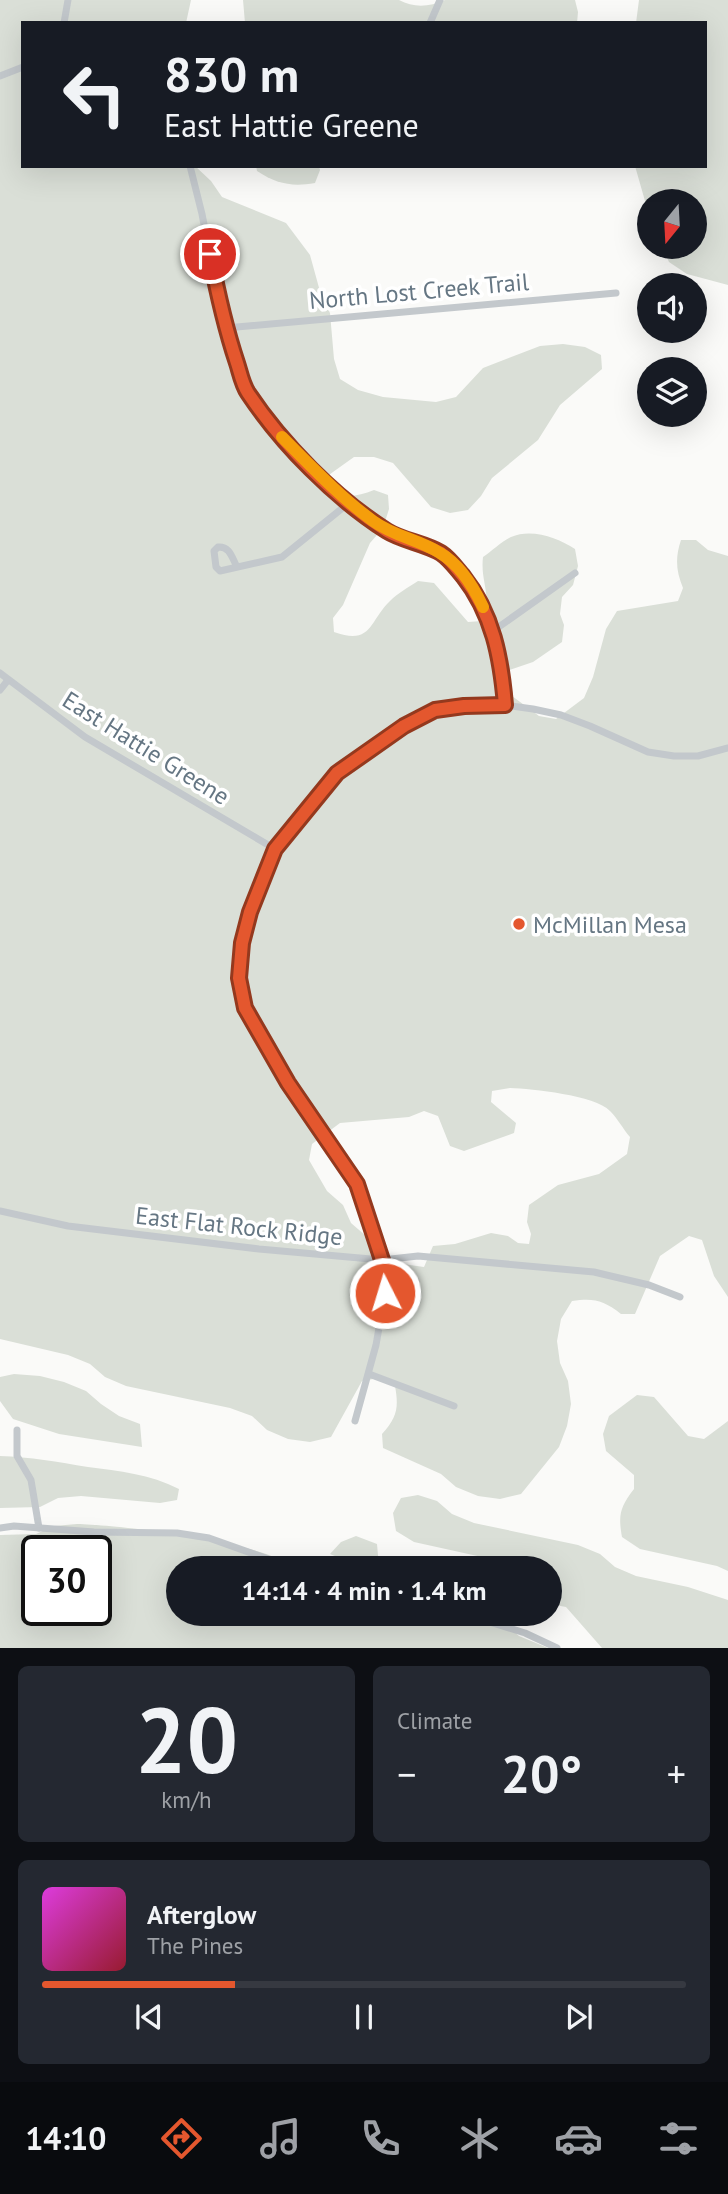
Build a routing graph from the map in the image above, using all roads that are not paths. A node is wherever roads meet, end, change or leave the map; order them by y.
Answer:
1 (68, 0) edge
2 (440, 0) edge
3 (64, 21) edge
4 (431, 21) edge
5 (21, 68) edge
6 (0, 76) edge
7 (190, 168) edge
8 (616, 293) dead end
9 (226, 328) junction
10 (350, 502) junction
11 (237, 567) dead end
12 (575, 573) dead end
13 (493, 631) junction
14 (0, 673) edge
15 (8, 680) junction
16 (0, 690) edge
17 (505, 705) junction
18 (728, 748) edge
19 (275, 849) junction
20 (0, 1211) edge
21 (382, 1260) junction
22 (680, 1297) dead end
23 (369, 1374) junction
24 (454, 1406) dead end
25 (355, 1421) dead end
26 (17, 1430) dead end
27 (0, 1528) edge
28 (39, 1528) junction
29 (259, 1556) edge
30 (503, 1626) edge
31 (557, 1648) edge

1 - 3 street
2 - 4 street
5 - 6 street
7 - 9 street
8 - 9 street, North Lost Creek Trail
9 - 10 street
10 - 11 street
10 - 13 street
12 - 13 street
13 - 17 street
14 - 15 street, East Hattie Greene
15 - 16 street
15 - 19 street, East Hattie Greene
17 - 18 street
17 - 19 street
19 - 21 street
20 - 21 street, East Flat Rock Ridge
21 - 22 street, East Flat Rock Ridge
21 - 23 street
23 - 24 street
23 - 25 street
26 - 28 street
27 - 28 street
28 - 29 street
30 - 31 street

